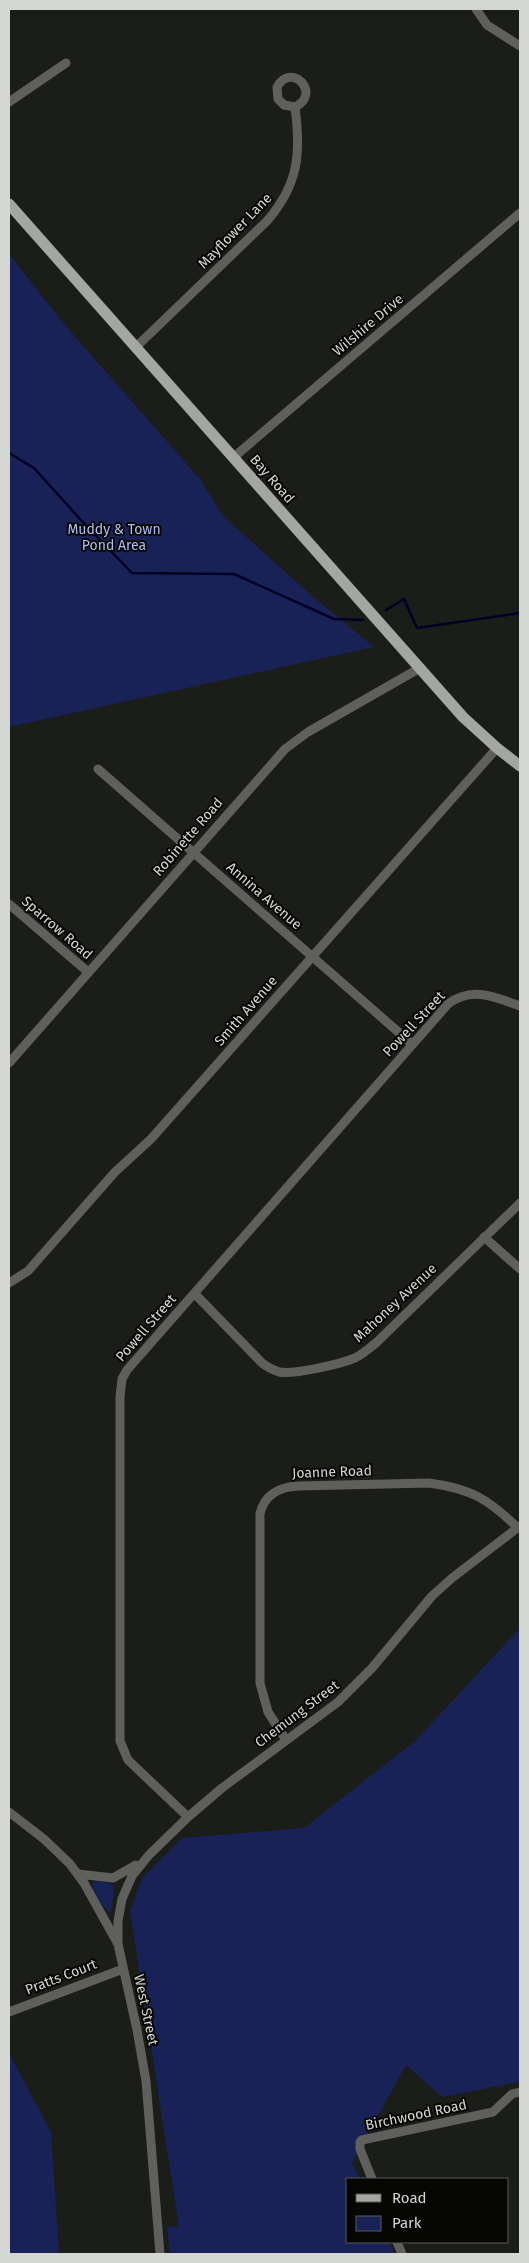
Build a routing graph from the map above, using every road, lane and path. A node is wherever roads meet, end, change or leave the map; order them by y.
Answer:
1 (476, 9) edge
2 (520, 46) edge
3 (66, 64) dead end
4 (9, 102) edge
5 (295, 106) dead end
6 (9, 204) edge
7 (520, 214) edge
8 (136, 347) junction
9 (234, 458) junction
10 (420, 668) junction
11 (496, 748) junction
12 (520, 766) edge
13 (98, 769) dead end
14 (193, 852) junction
15 (9, 904) edge
16 (312, 956) junction
17 (88, 972) junction
18 (520, 1006) edge
19 (412, 1044) junction
20 (9, 1063) edge
21 (520, 1203) edge
22 (484, 1236) junction
23 (520, 1269) edge
24 (9, 1283) edge
25 (195, 1294) junction
26 (519, 1527) edge
27 (286, 1740) junction
28 (9, 1812) edge
29 (188, 1817) junction
30 (149, 1855) junction
31 (78, 1874) junction
32 (118, 1944) junction
33 (124, 1969) junction
34 (9, 2012) edge
35 (520, 2092) edge
36 (372, 2178) edge
37 (160, 2254) edge

1 - 2 street
3 - 4 street
5 - 8 street, Mayflower Lane
6 - 8 main road, Bay Road
7 - 9 street, Wilshire Drive
8 - 9 main road, Bay Road
9 - 10 main road, Bay Road
10 - 11 main road, Bay Road
10 - 14 street, Robinette Road
11 - 12 main road, Bay Road
11 - 16 street, Smith Avenue
13 - 14 street, Annina Avenue
14 - 16 street, Annina Avenue
14 - 17 street, Robinette Road
15 - 17 street, Sparrow Road
16 - 19 street, Annina Avenue
16 - 24 street, Smith Avenue
17 - 20 street, Robinette Road
18 - 19 street, Powell Street
19 - 25 street, Powell Street
21 - 22 street
22 - 23 street
22 - 25 street, Mahoney Avenue
25 - 29 street, Powell Street
26 - 27 street, Chemung Street
26 - 27 street, Joanne Road
27 - 29 street, Chemung Street
28 - 31 street, West Street
29 - 30 street, Chemung Street
30 - 31 street, Chemung Street
30 - 32 street, Chemung Street
31 - 32 street, West Street
32 - 33 street, West Street
33 - 34 street, Pratts Court
33 - 37 street, West Street
35 - 36 street, Birchwood Road

